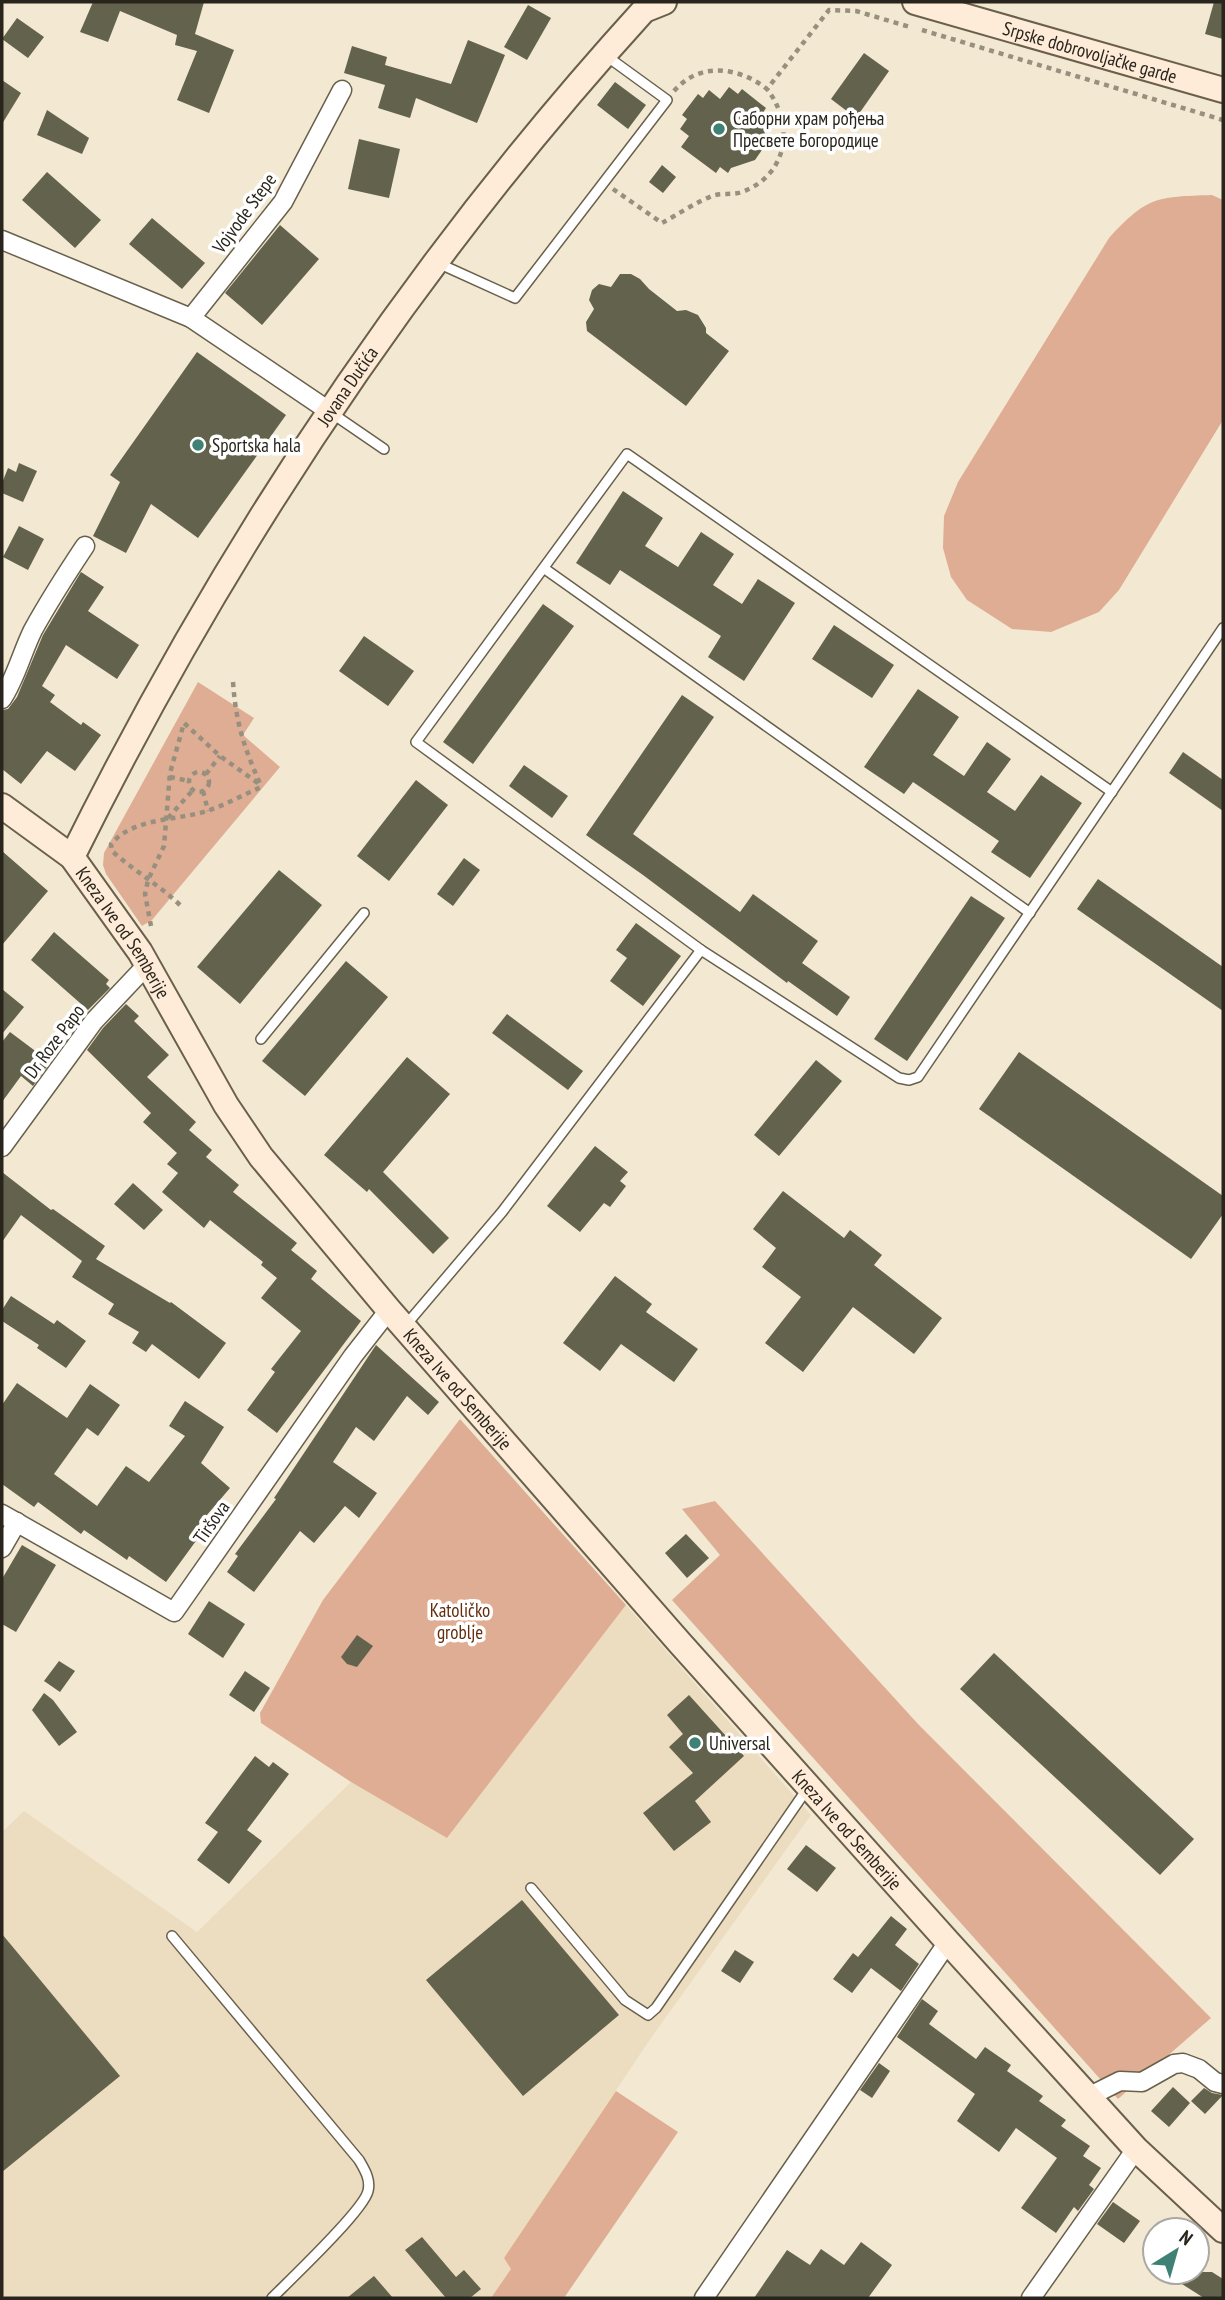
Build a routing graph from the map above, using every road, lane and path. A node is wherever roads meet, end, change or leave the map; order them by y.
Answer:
1 (630, 2) edge
2 (664, 2) edge
3 (915, 2) edge
4 (604, 54) junction
5 (767, 89) junction
6 (342, 90) dead end
7 (1223, 90) edge
8 (667, 100) junction
9 (1223, 120) edge
10 (604, 183) junction
11 (2, 240) edge
12 (435, 261) junction
13 (191, 318) junction
14 (328, 411) junction
15 (384, 449) dead end
16 (85, 546) dead end
17 (545, 569) junction
18 (1223, 628) edge
19 (233, 682) dead end
20 (2, 699) edge
21 (220, 756) junction
22 (206, 774) junction
23 (170, 777) junction
24 (189, 781) junction
25 (262, 786) junction
26 (193, 790) junction
27 (203, 792) junction
28 (1112, 792) junction
29 (3, 809) edge
30 (208, 811) junction
31 (168, 819) junction
32 (72, 857) junction
33 (148, 880) junction
34 (180, 905) dead end
35 (364, 913) dead end
36 (1030, 913) junction
37 (153, 934) dead end
38 (701, 950) junction
39 (146, 966) junction
40 (261, 1039) dead end
41 (2, 1147) edge
42 (396, 1318) junction
43 (9, 1518) edge
44 (2, 1548) edge
45 (808, 1786) junction
46 (531, 1888) dead end
47 (172, 1936) dead end
48 (948, 1942) junction
49 (1223, 2084) edge
50 (1088, 2097) junction
51 (1136, 2149) junction
52 (1223, 2230) edge
53 (272, 2298) edge
54 (704, 2298) edge
55 (1031, 2298) edge

1 - 4 street
2 - 4 street
3 - 7 street, Srpske dobrovoljačke garde
4 - 8 lane
4 - 12 street, Jovana Dučića
5 - 8 path
5 - 9 path
5 - 10 path
6 - 13 street, Vojvode Stepe
8 - 10 lane
10 - 12 lane
11 - 13 street
12 - 14 street, Jovana Dučića
13 - 14 street
14 - 15 lane
14 - 32 street, Jovana Dučića
16 - 20 street
17 - 28 lane
17 - 36 lane
17 - 38 lane
18 - 28 lane
19 - 25 path
21 - 22 path
21 - 23 path
21 - 25 path
22 - 24 path
22 - 27 path
23 - 24 path
23 - 31 path
24 - 26 path
25 - 30 path
26 - 27 path
26 - 31 path
27 - 30 path
28 - 36 lane
29 - 32 street, Kneza Ive od Semberije
30 - 31 path
31 - 33 path
31 - 33 path
32 - 39 street, Kneza Ive od Semberije
33 - 34 path
33 - 37 path
35 - 40 lane
36 - 38 lane
38 - 42 lane
39 - 41 street, Dr Roze Papo
39 - 42 street, Kneza Ive od Semberije
42 - 43 street, Tiršova
42 - 45 street, Kneza Ive od Semberije
43 - 44 street, Tiršova
45 - 46 lane
45 - 48 street, Kneza Ive od Semberije
47 - 53 lane
48 - 50 street, Kneza Ive od Semberije
48 - 54 street
49 - 50 street
50 - 51 street, Kneza Ive od Semberije
51 - 52 street, Kneza Ive od Semberije
51 - 55 street

